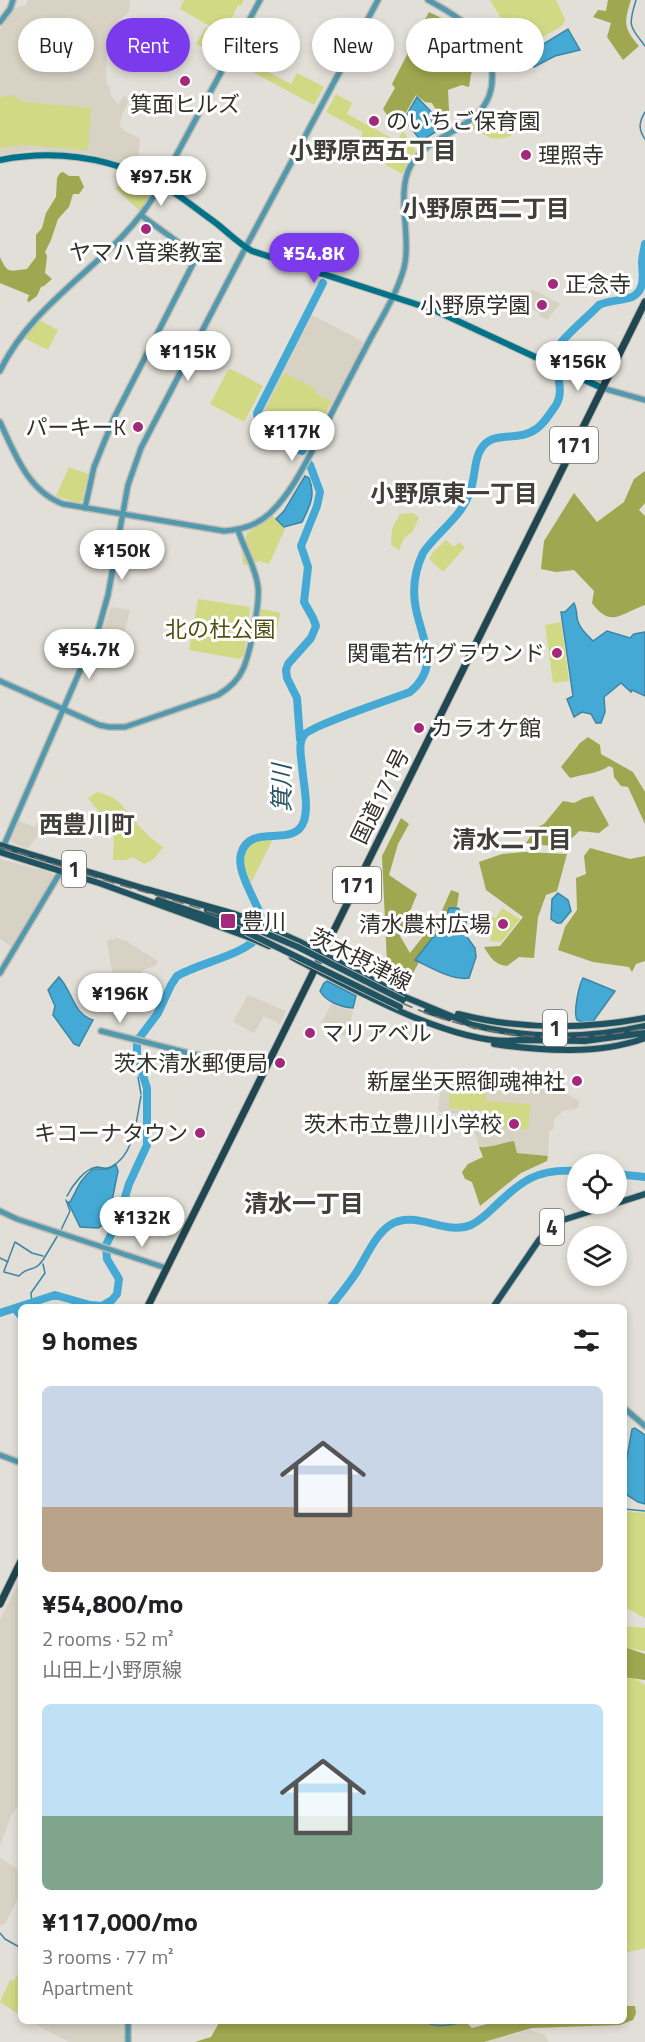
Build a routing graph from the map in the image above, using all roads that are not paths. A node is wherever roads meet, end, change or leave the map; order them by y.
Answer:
1 (13, 0) edge
2 (260, 0) edge
3 (378, 0) edge
4 (428, 0) edge
5 (0, 22) edge
6 (0, 160) edge
7 (160, 184) junction
8 (142, 216) junction
9 (246, 247) junction
10 (393, 296) junction
11 (645, 302) edge
12 (0, 371) edge
13 (602, 388) junction
14 (645, 400) edge
15 (0, 422) edge
16 (2, 433) edge
17 (84, 508) junction
18 (122, 514) junction
19 (238, 530) junction
20 (0, 681) edge
21 (63, 709) junction
22 (1, 849) edge
23 (61, 871) junction
24 (146, 889) junction
25 (248, 931) junction
26 (322, 954) junction
27 (315, 969) junction
28 (0, 973) edge
29 (377, 983) junction
30 (370, 998) junction
31 (401, 1004) junction
32 (645, 1018) edge
33 (630, 1021) junction
34 (475, 1026) junction
35 (645, 1026) edge
36 (101, 1031) dead end
37 (645, 1033) edge
38 (549, 1035) junction
39 (643, 1039) edge
40 (520, 1040) junction
41 (529, 1041) junction
42 (264, 1072) junction
43 (645, 1194) edge
44 (0, 1211) edge
45 (166, 1268) junction
46 (149, 1304) edge
47 (495, 1304) edge
48 (627, 1411) edge
49 (645, 1426) edge
50 (0, 1455) edge
51 (18, 1461) edge
52 (18, 1568) edge
53 (0, 1604) edge
54 (128, 2024) edge
55 (128, 2042) edge

1 - 5 street
2 - 7 street
3 - 9 street
4 - 10 street
6 - 7 main road
7 - 8 street
7 - 9 main road
8 - 12 street
8 - 17 street
9 - 10 main road
9 - 18 street
10 - 13 main road
10 - 19 street
11 - 13 highway, 国道171号 / 171
13 - 14 street
13 - 26 highway, 国道171号 / 171
15 - 16 street
16 - 17 street
17 - 18 street
18 - 19 street
18 - 21 street
19 - 21 street
20 - 21 street
21 - 22 street
22 - 23 main road, 茨木摂津線 / 1
22 - 24 main road, 茨木摂津線 / 1
23 - 25 main road, 茨木摂津線 / 1
23 - 28 street
24 - 25 main road, 茨木摂津線 / 1
24 - 26 main road, 1
25 - 27 main road, 1, bridge
25 - 31 main road, 茨木摂津線 / 1, bridge
26 - 27 highway, 国道171号 / 171
26 - 29 main road, 1
27 - 30 main road, 1
27 - 42 highway, 国道171号 / 171
29 - 33 main road, 1
29 - 34 main road, 1
30 - 39 main road, 1
30 - 40 main road
31 - 34 main road, 茨木摂津線 / 1
31 - 40 main road, 茨木摂津線 / 1
32 - 33 main road, 1
33 - 38 main road, 1
34 - 38 main road, 茨木摂津線 / 1
35 - 38 main road, 茨木摂津線 / 1
36 - 42 street
37 - 41 main road, 茨木摂津線 / 1
39 - 41 main road, 1
40 - 41 main road, 茨木摂津線 / 1
42 - 45 highway, 国道171号 / 171
43 - 47 main road, 4
44 - 45 street
45 - 46 highway, 国道171号 / 171
48 - 49 street
50 - 51 street
52 - 53 highway
54 - 55 street

